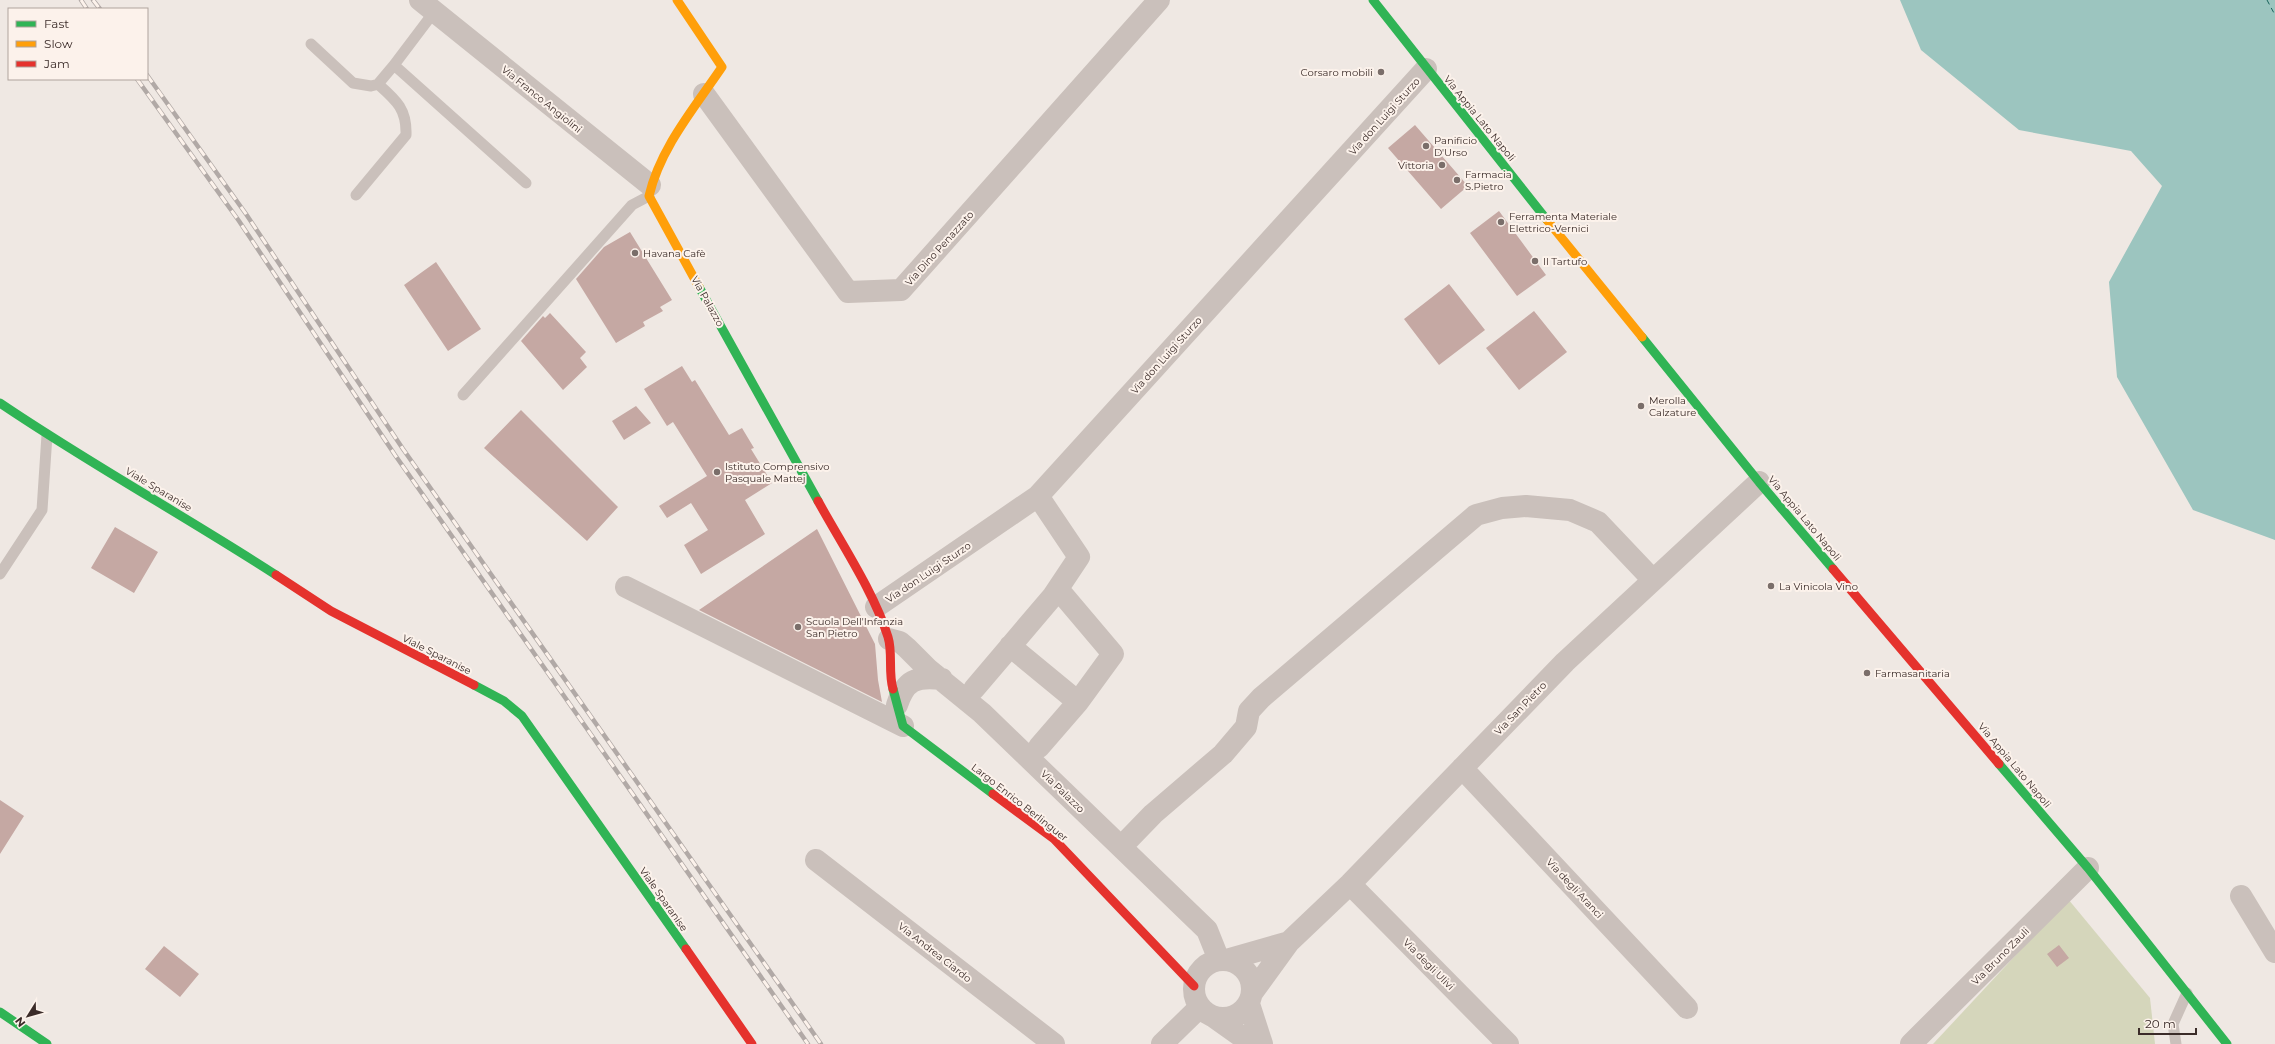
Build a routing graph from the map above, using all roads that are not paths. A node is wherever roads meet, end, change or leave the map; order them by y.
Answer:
1 (677, 0) edge
2 (1160, 0) edge
3 (1373, 0) edge
4 (431, 4) edge
5 (311, 44) dead end
6 (394, 65) junction
7 (1426, 69) junction
8 (379, 84) junction
9 (704, 94) junction
10 (526, 183) dead end
11 (650, 190) junction
12 (356, 195) dead end
13 (463, 395) dead end
14 (0, 403) edge
15 (47, 435) junction
16 (1759, 482) junction
17 (1038, 496) junction
18 (0, 574) edge
19 (1653, 580) junction
20 (626, 587) dead end
21 (1058, 590) junction
22 (876, 607) junction
23 (889, 639) junction
24 (1010, 646) junction
25 (942, 680) junction
26 (974, 689) dead end
27 (1078, 702) junction
28 (897, 705) junction
29 (904, 726) junction
30 (1039, 747) dead end
31 (1462, 768) junction
32 (1121, 847) junction
33 (816, 860) dead end
34 (2088, 868) junction
35 (1350, 884) junction
36 (2241, 896) dead end
37 (1289, 942) junction
38 (2275, 952) edge
39 (1222, 960) junction
40 (1194, 986) junction
41 (2187, 993) junction
42 (1251, 999) junction
43 (1687, 1008) dead end
44 (0, 1012) edge
45 (1207, 1012) junction
46 (47, 1044) edge
47 (752, 1044) edge
48 (1054, 1044) edge
49 (1162, 1044) edge
50 (1252, 1044) edge
51 (1262, 1044) edge
52 (1508, 1044) edge
53 (1911, 1044) edge
54 (2176, 1044) edge
55 (2227, 1044) edge

1 - 9 street
2 - 9 street, Via Dino Penazzato
3 - 7 street, Via Appia Lato Napoli
4 - 6 lane
4 - 11 street, Via Franco Angiolini
5 - 8 lane
6 - 8 lane
6 - 10 lane
7 - 16 street, Via Appia Lato Napoli
7 - 17 street, Via don Luigi Sturzo
8 - 12 lane
9 - 11 street
11 - 13 lane
11 - 22 street, Via Palazzo
14 - 15 street, Viale Sparanise
15 - 18 lane
15 - 47 street, Viale Sparanise
16 - 19 street, Via San Pietro
16 - 34 street, Via Appia Lato Napoli
17 - 21 street
17 - 22 street, Via don Luigi Sturzo
19 - 31 street, Via San Pietro
19 - 32 street
20 - 29 street
21 - 24 street
21 - 27 street
22 - 23 street, Via Palazzo
23 - 25 street, Via Palazzo
23 - 28 street
24 - 26 street
24 - 27 street
25 - 28 street
25 - 32 street, Via Palazzo
27 - 30 street
28 - 29 street
29 - 40 street, Largo Enrico Berlinguer
31 - 35 street, Via San Pietro
31 - 43 street, Via degli Aranci
32 - 39 street, Via Palazzo
33 - 48 street, Via Andrea Ciardo
34 - 41 street, Via Appia Lato Napoli
34 - 53 street, Via Bruno Zauli
35 - 37 street, Via San Pietro
35 - 52 street, Via degli Ulivi
36 - 38 street
37 - 39 street, Via San Pietro
37 - 42 street, Via San Pietro
39 - 40 street
39 - 42 street
40 - 45 street
41 - 54 lane
41 - 55 street, Via Appia Lato Napoli
42 - 45 street
42 - 51 street
44 - 46 street
45 - 49 street
45 - 50 street

